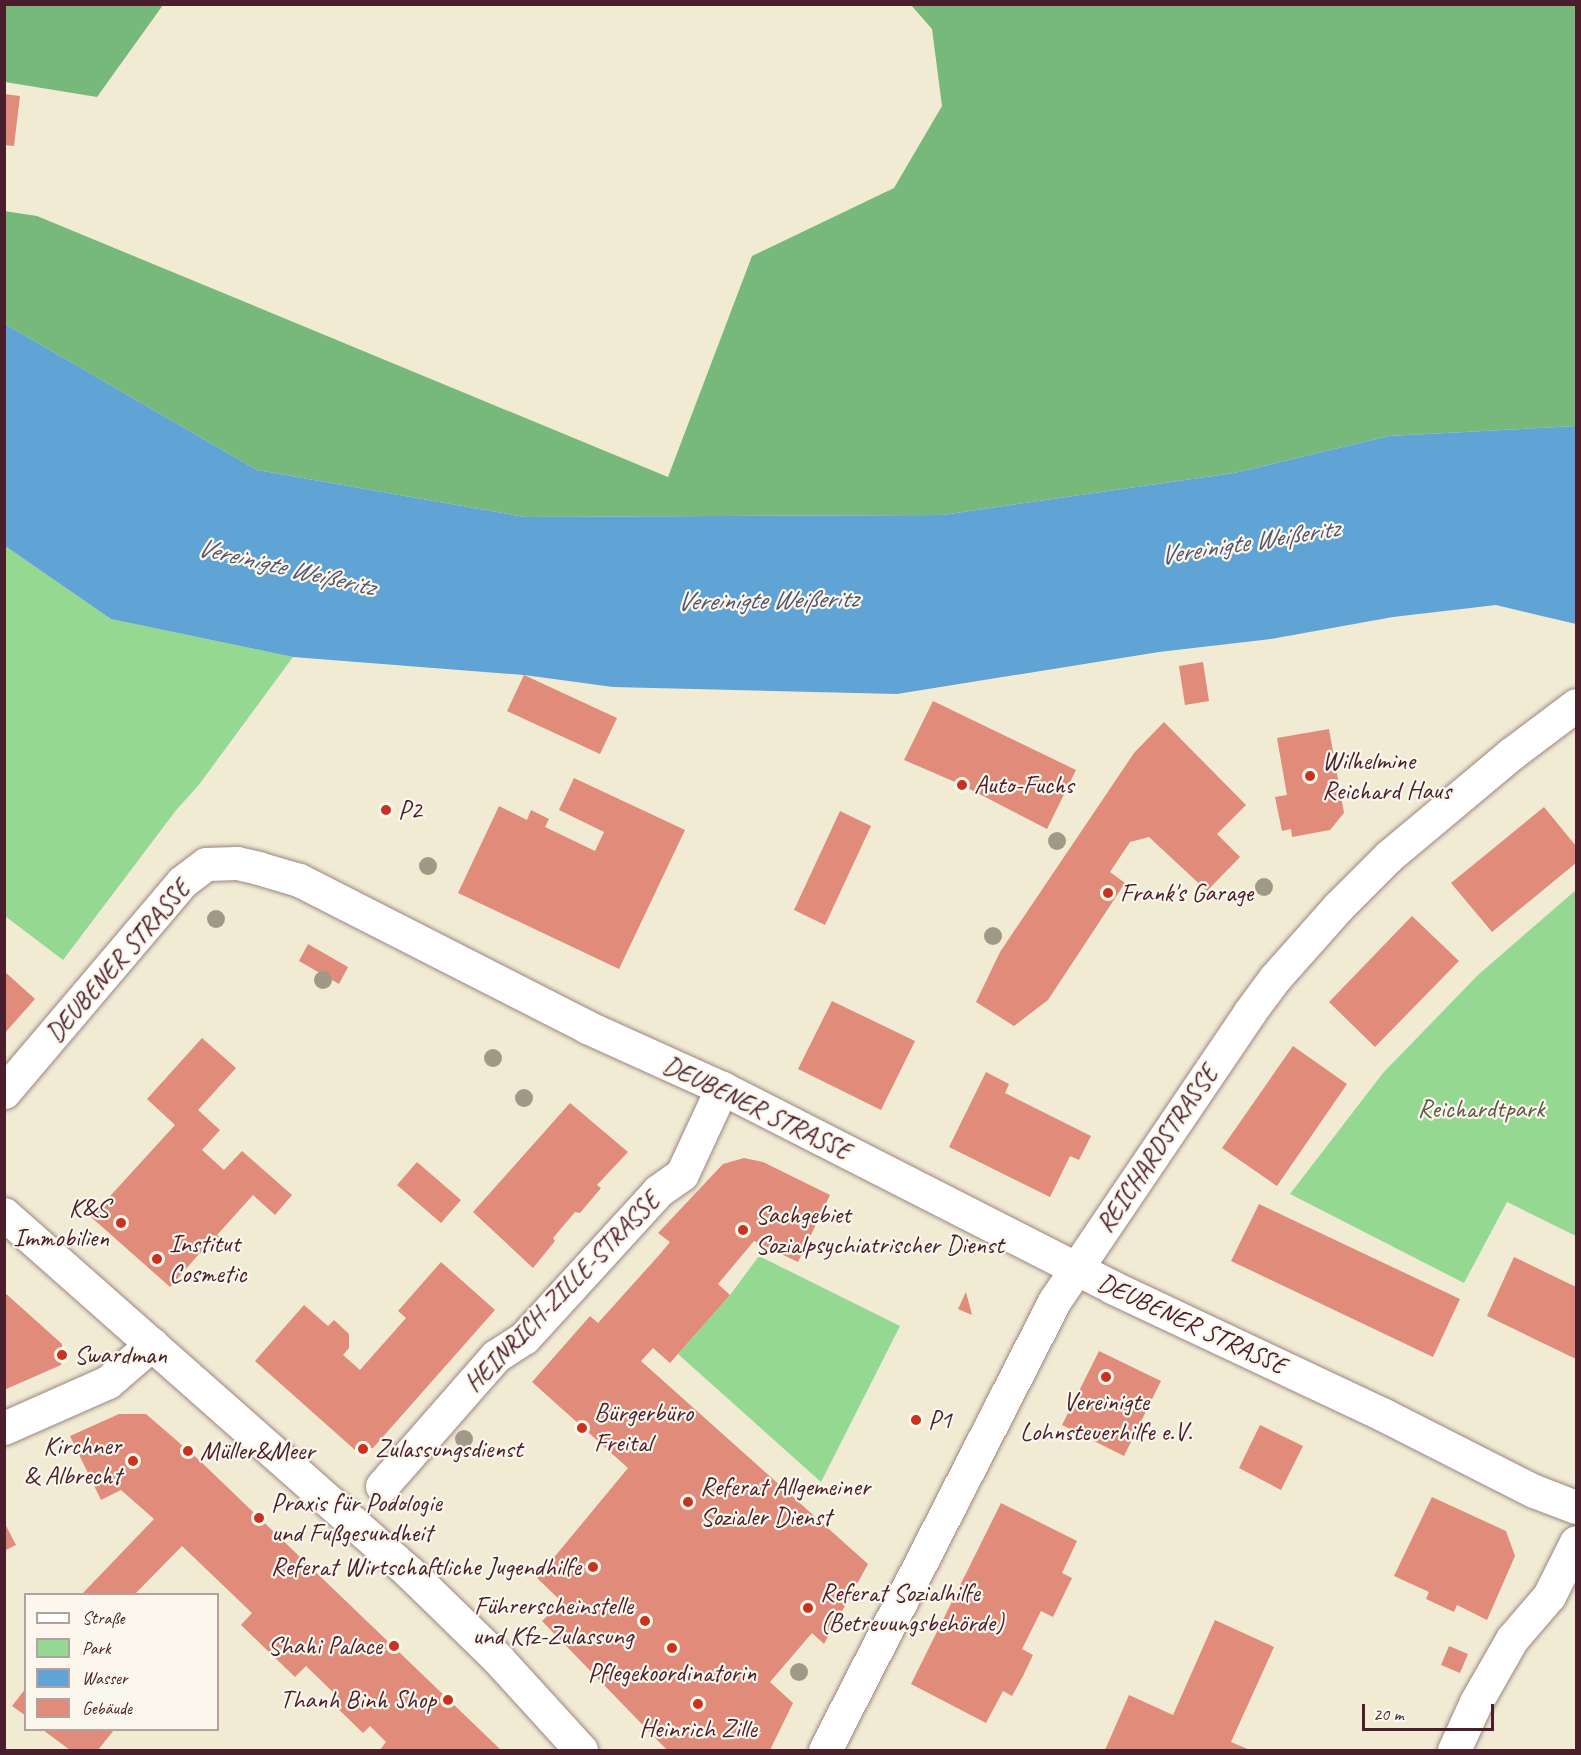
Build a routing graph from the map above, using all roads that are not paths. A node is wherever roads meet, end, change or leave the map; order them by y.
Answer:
1 (1576, 705) edge
2 (722, 1088) junction
3 (4, 1092) edge
4 (4, 1214) edge
5 (1076, 1269) junction
6 (152, 1344) junction
7 (4, 1428) edge
8 (382, 1486) dead end
9 (1576, 1507) edge
10 (1576, 1542) edge
11 (581, 1750) edge
12 (825, 1750) edge
13 (1454, 1750) edge

1 - 5 street, REICHARDSTRASSE
2 - 3 street, DEUBENER STRASSE
2 - 5 street, DEUBENER STRASSE
2 - 8 street, HEINRICH-ZILLE-STRASSE
4 - 6 street
5 - 9 street, DEUBENER STRASSE
5 - 12 street, REICHARDSTRASSE
6 - 7 street
6 - 11 street
10 - 13 street

